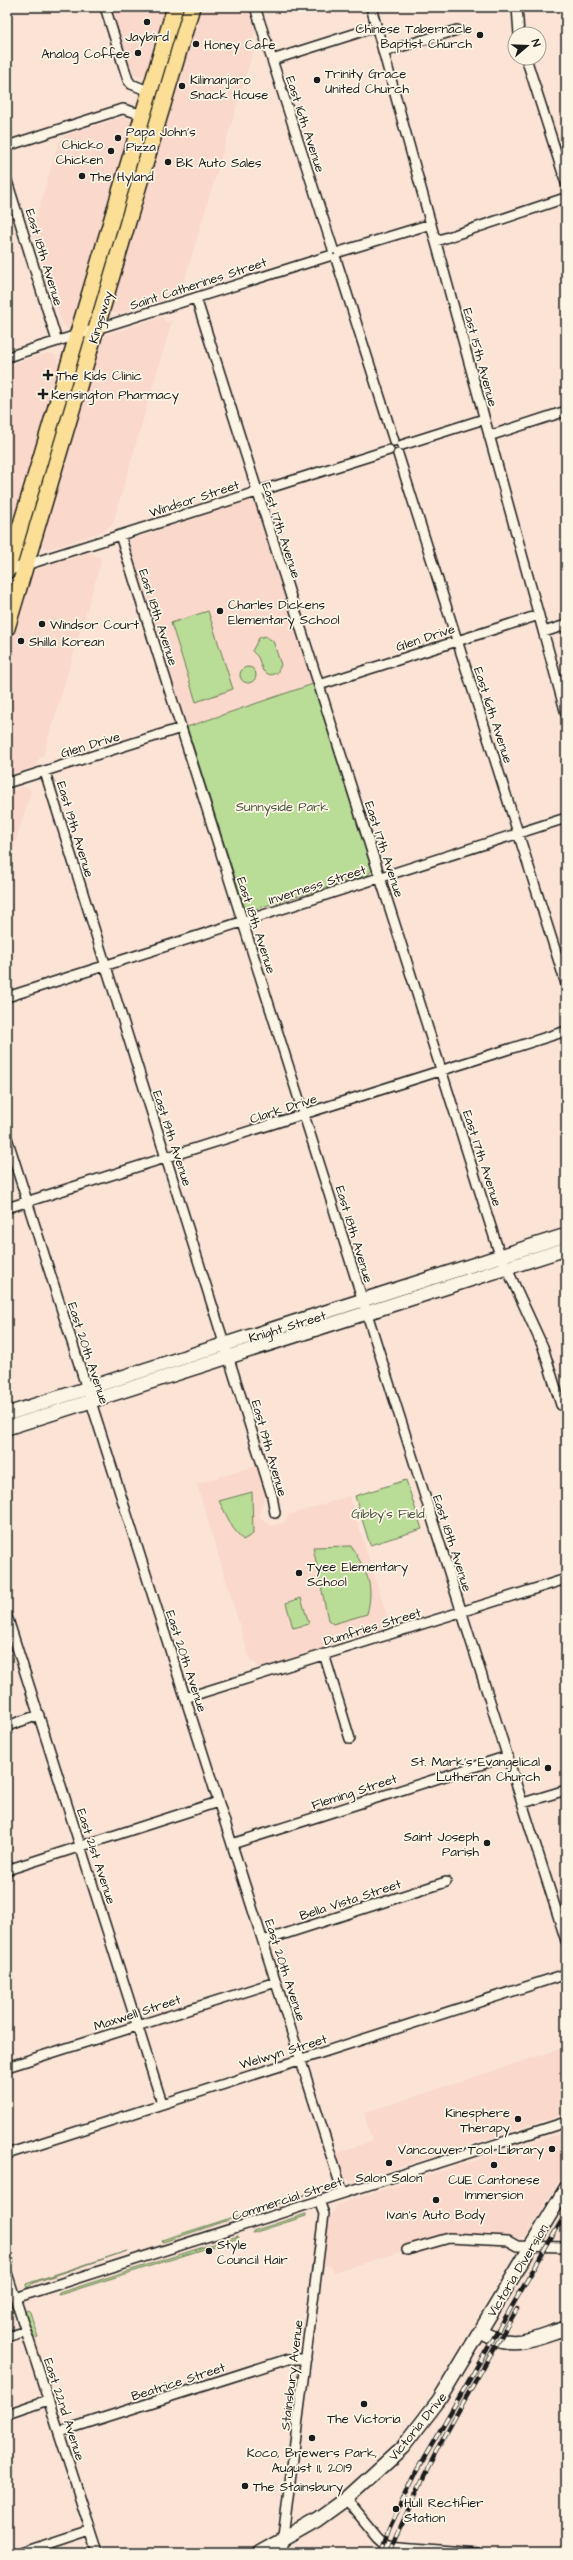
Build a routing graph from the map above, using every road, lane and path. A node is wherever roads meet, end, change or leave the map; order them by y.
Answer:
1 (105, 7) edge
2 (175, 7) edge
3 (192, 7) edge
4 (255, 7) edge
5 (371, 7) edge
6 (517, 7) edge
7 (518, 26) edge
8 (376, 28) junction
9 (456, 30) dead end
10 (383, 52) junction
11 (272, 60) junction
12 (529, 66) edge
13 (151, 92) junction
14 (144, 115) junction
15 (7, 146) edge
16 (7, 181) edge
17 (566, 183) edge
18 (566, 193) edge
19 (566, 199) edge
20 (431, 224) junction
21 (436, 241) junction
22 (334, 254) junction
23 (196, 298) junction
24 (97, 329) junction
25 (78, 334) junction
26 (57, 341) junction
27 (7, 357) edge
28 (566, 410) edge
29 (484, 419) junction
30 (489, 436) junction
31 (394, 441) junction
32 (402, 445) junction
33 (389, 450) junction
34 (398, 454) junction
35 (257, 492) junction
36 (120, 535) junction
37 (25, 566) junction
38 (7, 571) edge
39 (539, 615) junction
40 (566, 625) edge
41 (7, 628) edge
42 (544, 632) junction
43 (456, 641) junction
44 (319, 685) junction
45 (566, 714) edge
46 (181, 728) junction
47 (45, 772) junction
48 (7, 784) edge
49 (566, 818) edge
50 (519, 834) junction
51 (381, 877) junction
52 (242, 921) junction
53 (104, 966) junction
54 (566, 984) edge
55 (7, 997) edge
56 (566, 1031) edge
57 (442, 1072) junction
58 (304, 1115) junction
59 (7, 1138) edge
60 (166, 1158) junction
61 (28, 1202) junction
62 (7, 1208) edge
63 (566, 1235) edge
64 (566, 1249) edge
65 (504, 1261) junction
66 (365, 1308) junction
67 (228, 1351) junction
68 (89, 1395) junction
69 (561, 1405) dead end
70 (7, 1414) edge
71 (7, 1428) edge
72 (275, 1514) dead end
73 (566, 1579) edge
74 (461, 1612) junction
75 (7, 1616) edge
76 (324, 1654) junction
77 (186, 1698) junction
78 (38, 1715) junction
79 (7, 1726) edge
80 (350, 1739) dead end
81 (508, 1756) junction
82 (566, 1790) edge
83 (218, 1802) junction
84 (522, 1803) junction
85 (232, 1844) junction
86 (80, 1846) junction
87 (7, 1870) edge
88 (446, 1882) dead end
89 (263, 1941) junction
90 (566, 1941) edge
91 (566, 1974) edge
92 (276, 1982) junction
93 (138, 2026) junction
94 (301, 2059) junction
95 (7, 2067) edge
96 (162, 2103) junction
97 (566, 2122) edge
98 (7, 2154) edge
99 (566, 2188) edge
100 (343, 2193) junction
101 (319, 2201) junction
102 (532, 2246) junction
103 (566, 2247) edge
104 (407, 2250) dead end
105 (7, 2272) edge
106 (15, 2298) junction
107 (566, 2328) edge
108 (26, 2331) junction
109 (481, 2332) junction
110 (7, 2337) edge
111 (306, 2359) junction
112 (48, 2400) junction
113 (7, 2414) edge
114 (59, 2432) junction
115 (346, 2499) junction
116 (90, 2530) junction
117 (282, 2547) edge
118 (21, 2553) edge
119 (98, 2553) edge
120 (259, 2553) edge
121 (476, 2553) edge

1 - 13 street
2 - 13 main road, Kingsway
3 - 24 main road, Kingsway
4 - 11 street, East 16th Avenue
5 - 8 street, East 15th Avenue
6 - 7 street
8 - 10 street, East 15th Avenue
8 - 11 street
9 - 10 street
10 - 20 street, East 15th Avenue
11 - 22 street, East 16th Avenue
12 - 17 street
13 - 14 main road, Kingsway
14 - 15 street
14 - 25 main road, Kingsway
16 - 26 street, East 18th Avenue
18 - 19 street
19 - 21 street
20 - 21 street, East 15th Avenue
20 - 22 street, Saint Catherines Street
21 - 29 street, East 15th Avenue
22 - 23 street, Saint Catherines Street
22 - 31 street, East 16th Avenue
23 - 24 street, Saint Catherines Street
23 - 35 street, East 17th Avenue
24 - 25 street, Saint Catherines Street
24 - 37 main road, Kingsway
25 - 26 street, Saint Catherines Street
25 - 38 main road, Kingsway
26 - 27 street, Saint Catherines Street
28 - 30 street
29 - 30 street, East 15th Avenue
29 - 32 street
30 - 39 street, East 15th Avenue
31 - 32 street
31 - 33 street
32 - 34 street
33 - 34 street
33 - 35 street, Windsor Street
34 - 43 street, East 16th Avenue
35 - 36 street, Windsor Street
35 - 44 street, East 17th Avenue
36 - 37 street, Windsor Street
36 - 46 street, East 18th Avenue
37 - 38 street, Windsor Street
37 - 41 main road, Kingsway
39 - 42 street, East 15th Avenue
39 - 43 street, Glen Drive
40 - 42 street
42 - 45 street, East 15th Avenue
43 - 44 street, Glen Drive
43 - 50 street, East 16th Avenue
44 - 51 street, East 17th Avenue
46 - 47 street, Glen Drive
46 - 52 street, East 18th Avenue
47 - 48 street, Glen Drive
47 - 53 street, East 19th Avenue
49 - 50 street, Inverness Street
50 - 51 street, Inverness Street
50 - 54 street, East 16th Avenue
51 - 52 street, Inverness Street
51 - 57 street, East 17th Avenue
52 - 53 street, Inverness Street
52 - 58 street, East 18th Avenue
53 - 55 street, Inverness Street
53 - 60 street, East 19th Avenue
56 - 57 street, Clark Drive
57 - 58 street, Clark Drive
57 - 65 street, East 17th Avenue
58 - 60 street, Clark Drive
58 - 66 street, East 18th Avenue
59 - 61 street, East 20th Avenue
60 - 61 street, Clark Drive
60 - 67 street, East 19th Avenue
61 - 62 street, Clark Drive
61 - 68 street, East 20th Avenue
63 - 65 main road, Knight Street
64 - 65 main road, Knight Street
65 - 66 main road, Knight Street
65 - 69 street, East 17th Avenue
66 - 67 main road, Knight Street
66 - 74 street, East 18th Avenue
67 - 68 main road, Knight Street
67 - 72 street, East 19th Avenue
68 - 70 main road, Knight Street
68 - 71 main road, Knight Street
68 - 77 street, East 20th Avenue
73 - 74 street, Dumfries Street
74 - 76 street, Dumfries Street
74 - 81 street, East 18th Avenue
75 - 78 street, East 21st Avenue
76 - 77 street, Dumfries Street
76 - 80 street
77 - 83 street, East 20th Avenue
78 - 79 street
78 - 86 street, East 21st Avenue
81 - 84 street, East 18th Avenue
81 - 85 street, Fleming Street
82 - 84 street
83 - 85 street, East 20th Avenue
83 - 86 street
84 - 90 street, East 18th Avenue
85 - 89 street, East 20th Avenue
86 - 87 street
86 - 93 street, East 21st Avenue
88 - 89 street, Bella Vista Street
89 - 92 street, East 20th Avenue
91 - 94 street, Welwyn Street
92 - 93 street, Maxwell Street
92 - 94 street, East 20th Avenue
93 - 95 street, Maxwell Street
93 - 96 street, East 21st Avenue
94 - 96 street, Welwyn Street
94 - 100 street, East 20th Avenue
96 - 98 street, Welwyn Street
97 - 100 street, Commercial Street
99 - 102 main road, Victoria Diversion
100 - 101 street, Commercial Street
101 - 106 street, Commercial Street
101 - 111 street, Stainsbury Avenue
102 - 103 street
102 - 104 street
102 - 109 main road, Victoria Diversion
105 - 106 street, East 22nd Avenue
106 - 108 street, East 22nd Avenue
107 - 109 main road
108 - 110 street
108 - 112 street, East 22nd Avenue
109 - 115 main road, Victoria Drive
111 - 114 street, Beatrice Street
111 - 117 street, Stainsbury Avenue
112 - 113 street
112 - 114 street, East 22nd Avenue
114 - 116 street, East 22nd Avenue
115 - 117 main road, Victoria Drive
115 - 121 street
116 - 118 street
116 - 119 street, East 22nd Avenue
117 - 120 main road, Victoria Drive

